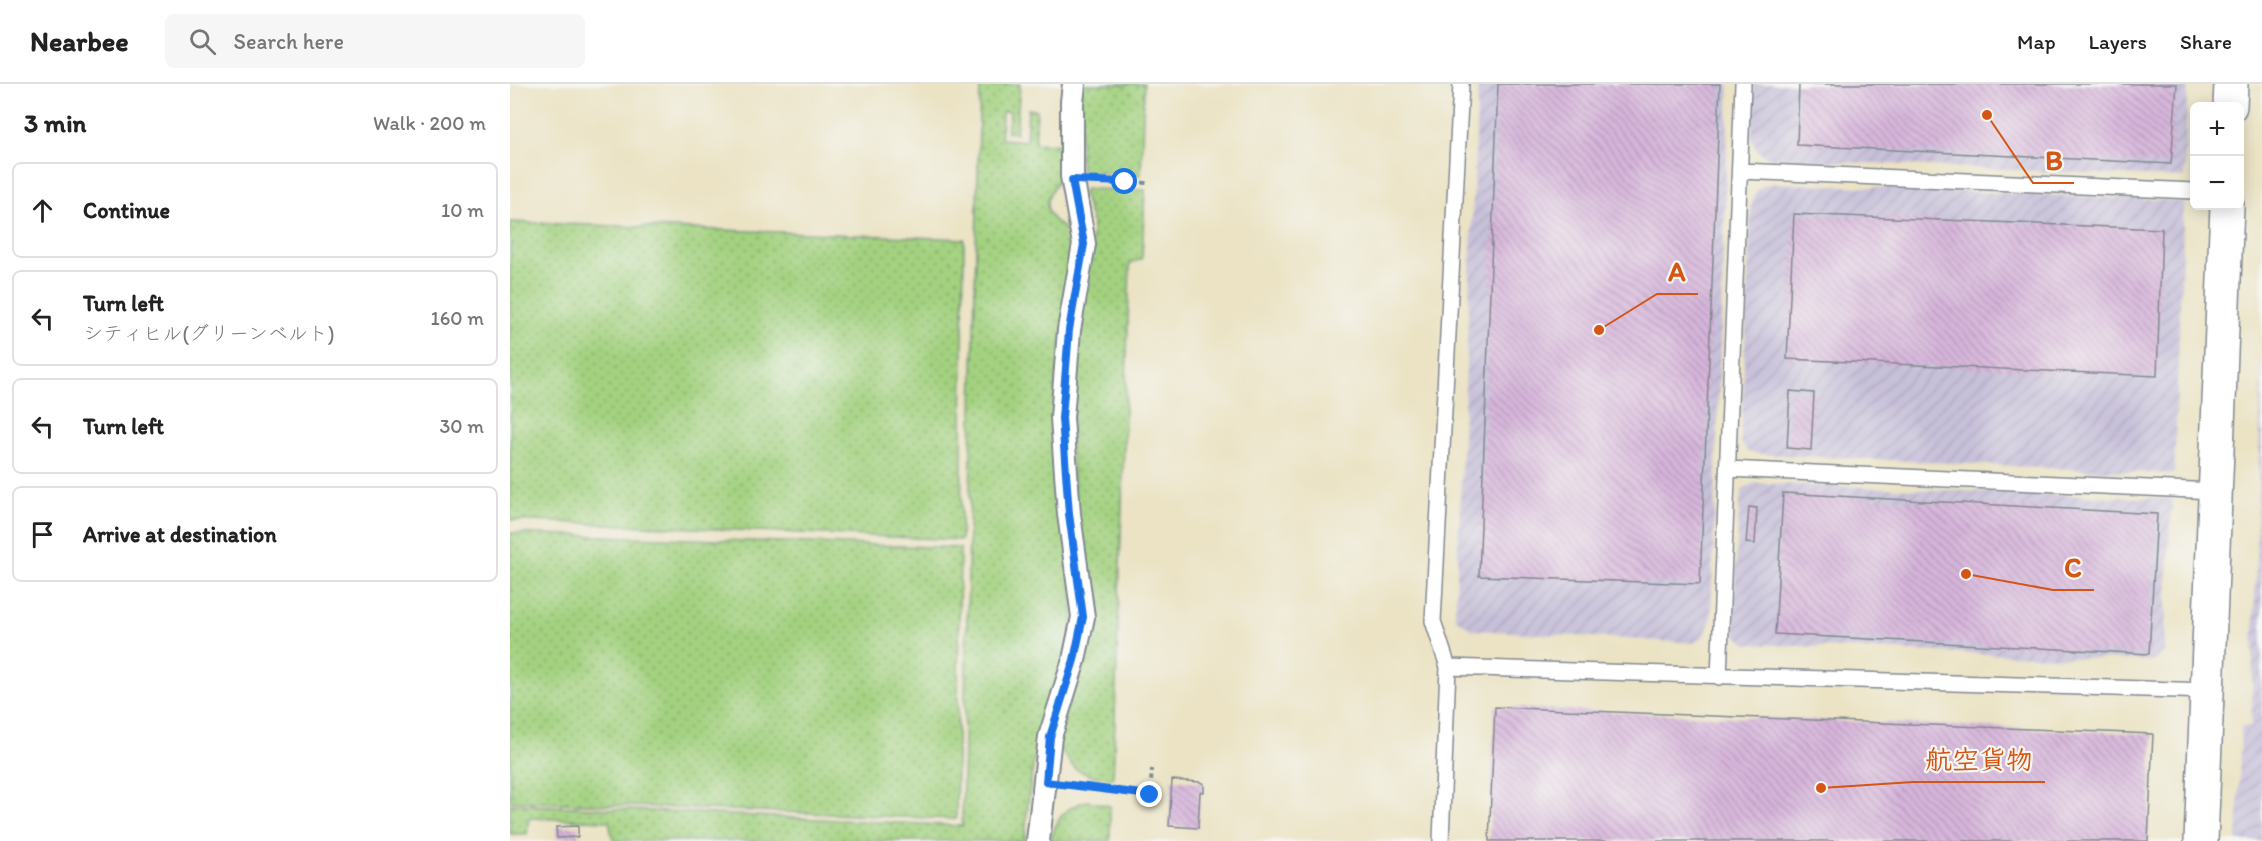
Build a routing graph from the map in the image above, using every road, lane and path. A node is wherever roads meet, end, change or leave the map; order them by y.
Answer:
1 (1074, 84) edge
2 (1461, 84) edge
3 (1743, 84) edge
4 (2231, 84) edge
5 (2230, 102) edge
6 (1740, 171) junction
7 (1072, 180) junction
8 (1147, 183) dead end
9 (2190, 191) edge
10 (2227, 210) edge
11 (1728, 469) junction
12 (2215, 491) junction
13 (1448, 667) junction
14 (1719, 677) junction
15 (2209, 691) junction
16 (1152, 768) dead end
17 (1046, 782) junction
18 (1038, 841) edge
19 (1441, 841) edge
20 (2201, 841) edge

1 - 7 street
2 - 13 lane
3 - 6 lane
4 - 5 street
6 - 9 lane
6 - 11 lane
7 - 8 path
7 - 17 street
10 - 12 street
11 - 12 lane
11 - 14 lane
12 - 15 street
13 - 14 lane
13 - 19 lane
14 - 15 lane
15 - 20 street
16 - 17 path
17 - 18 street

